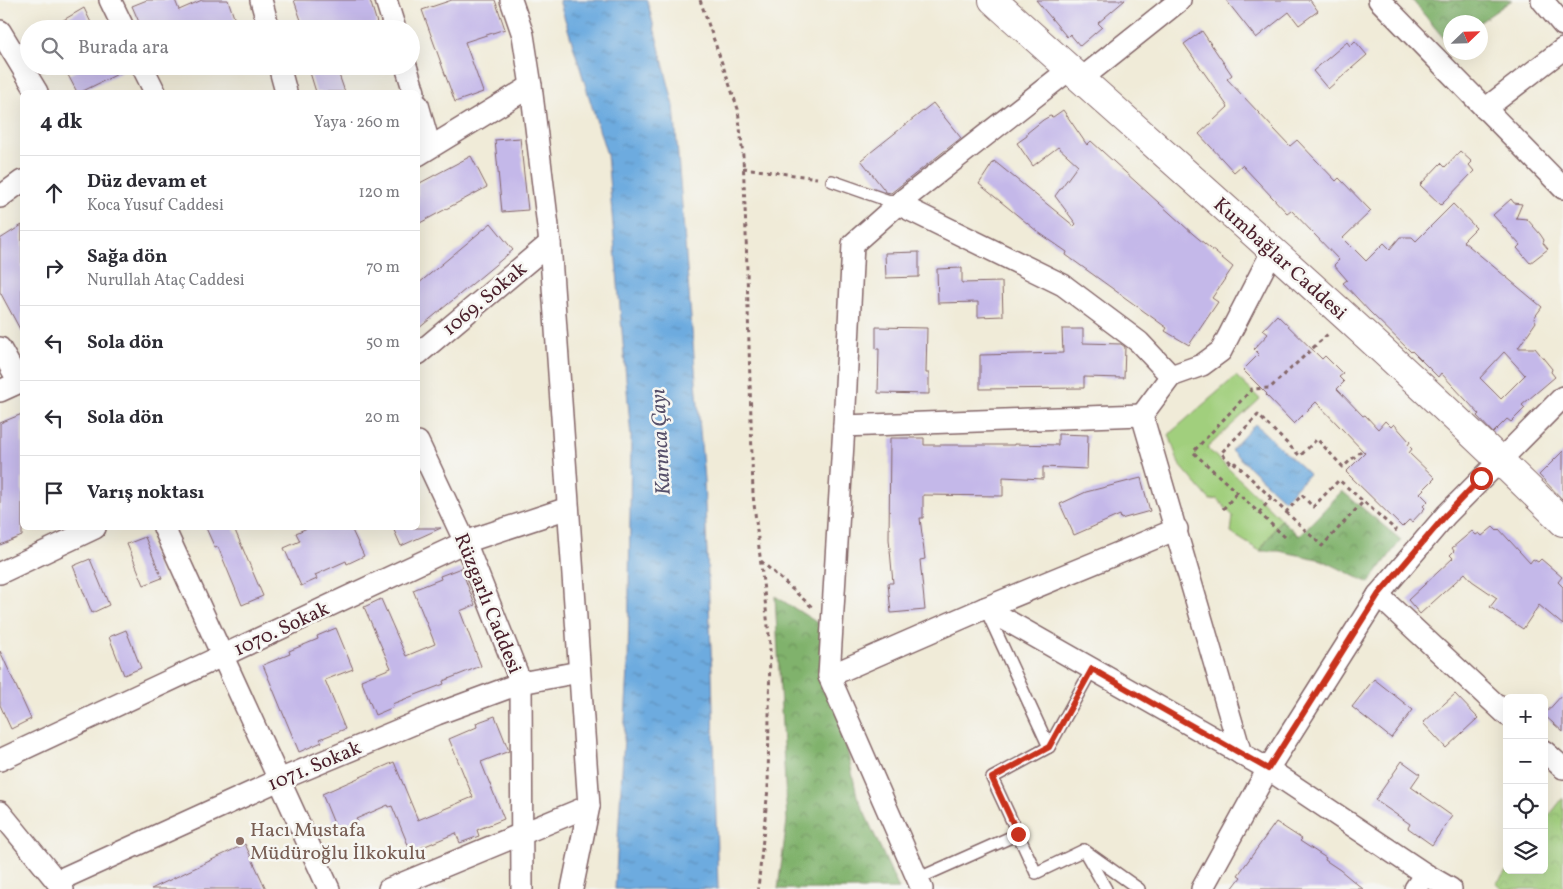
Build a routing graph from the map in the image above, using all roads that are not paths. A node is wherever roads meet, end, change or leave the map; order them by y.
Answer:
1 (110, 0) edge
2 (261, 0) edge
3 (386, 0) edge
4 (511, 0) edge
5 (993, 0) edge
6 (1180, 0) edge
7 (1379, 0) edge
8 (1542, 0) edge
9 (120, 20) edge
10 (267, 20) edge
11 (392, 20) edge
12 (1563, 25) edge
13 (0, 31) edge
14 (1563, 49) edge
15 (20, 64) edge
16 (1075, 74) junction
17 (27, 75) edge
18 (146, 75) edge
19 (281, 75) edge
20 (409, 75) edge
21 (531, 86) junction
22 (36, 90) edge
23 (154, 90) edge
24 (285, 90) edge
25 (413, 90) edge
26 (1485, 109) junction
27 (420, 120) edge
28 (424, 151) edge
29 (832, 180) road end
30 (20, 182) edge
31 (1563, 188) edge
32 (0, 197) edge
33 (898, 204) junction
34 (550, 243) junction
35 (1273, 250) junction
36 (0, 348) edge
37 (420, 352) edge
38 (1171, 376) junction
39 (20, 380) edge
40 (20, 382) edge
41 (0, 391) edge
42 (1563, 397) edge
43 (1142, 415) junction
44 (844, 426) junction
45 (420, 446) edge
46 (1500, 460) junction
47 (568, 508) junction
48 (1563, 522) edge
49 (1177, 529) junction
50 (91, 530) edge
51 (165, 530) edge
52 (465, 542) junction
53 (0, 573) edge
54 (1378, 595) junction
55 (985, 608) junction
56 (222, 655) junction
57 (1092, 669) junction
58 (579, 672) junction
59 (829, 676) junction
60 (522, 683) junction
61 (1503, 711) edge
62 (1049, 747) junction
63 (1241, 754) junction
64 (1548, 755) edge
65 (0, 760) edge
66 (1563, 768) edge
67 (1268, 769) junction
68 (279, 780) junction
69 (589, 806) junction
70 (0, 812) edge
71 (522, 833) junction
72 (1018, 834) junction
73 (1084, 850) junction
74 (1420, 882) edge
75 (919, 884) edge
76 (60, 885) edge
77 (329, 889) edge
78 (389, 889) edge
79 (522, 889) edge
80 (572, 889) edge
81 (1106, 889) edge
82 (1139, 889) edge
83 (1202, 889) edge
84 (1450, 889) edge

1 - 9 street
2 - 10 street
3 - 11 street
4 - 21 street
5 - 16 main road, Kumbağlar Caddesi
6 - 16 street
7 - 26 street
8 - 12 street
13 - 15 street
14 - 26 street
16 - 33 street
16 - 35 main road, Kumbağlar Caddesi
17 - 22 street
18 - 23 street
19 - 24 street
20 - 25 street
21 - 28 street
21 - 34 street
26 - 31 street
27 - 28 street
29 - 33 lane
30 - 32 street
33 - 38 street
33 - 44 street
34 - 37 street, 1069. Sokak
34 - 47 street
35 - 38 street
35 - 46 main road, Kumbağlar Caddesi
36 - 39 street
38 - 43 street
40 - 41 street
42 - 46 street
43 - 44 street
43 - 49 street
44 - 59 street
45 - 52 street, Rüzgarlı Caddesi
46 - 48 main road, Kumbağlar Caddesi
46 - 54 street
47 - 52 street, 1070. Sokak
47 - 58 street
49 - 55 street
49 - 63 street
50 - 53 street
51 - 56 street
52 - 56 street, 1070. Sokak
52 - 60 street, Rüzgarlı Caddesi
54 - 61 street
54 - 67 street
55 - 57 street
55 - 59 street
55 - 62 lane
56 - 65 street, 1070. Sokak
56 - 68 street
57 - 62 lane
57 - 63 street
58 - 60 street, 1071. Sokak
58 - 69 street
59 - 75 street
60 - 68 street, 1071. Sokak
60 - 71 street, Rüzgarlı Caddesi
62 - 72 lane
63 - 67 street
64 - 66 street
67 - 74 street
67 - 83 street
68 - 76 street, 1071. Sokak
68 - 77 street
69 - 71 street
69 - 80 street
70 - 76 street
71 - 78 street
71 - 79 street, Rüzgarlı Caddesi
72 - 73 lane
72 - 75 lane
73 - 81 lane
73 - 82 lane
74 - 84 street

